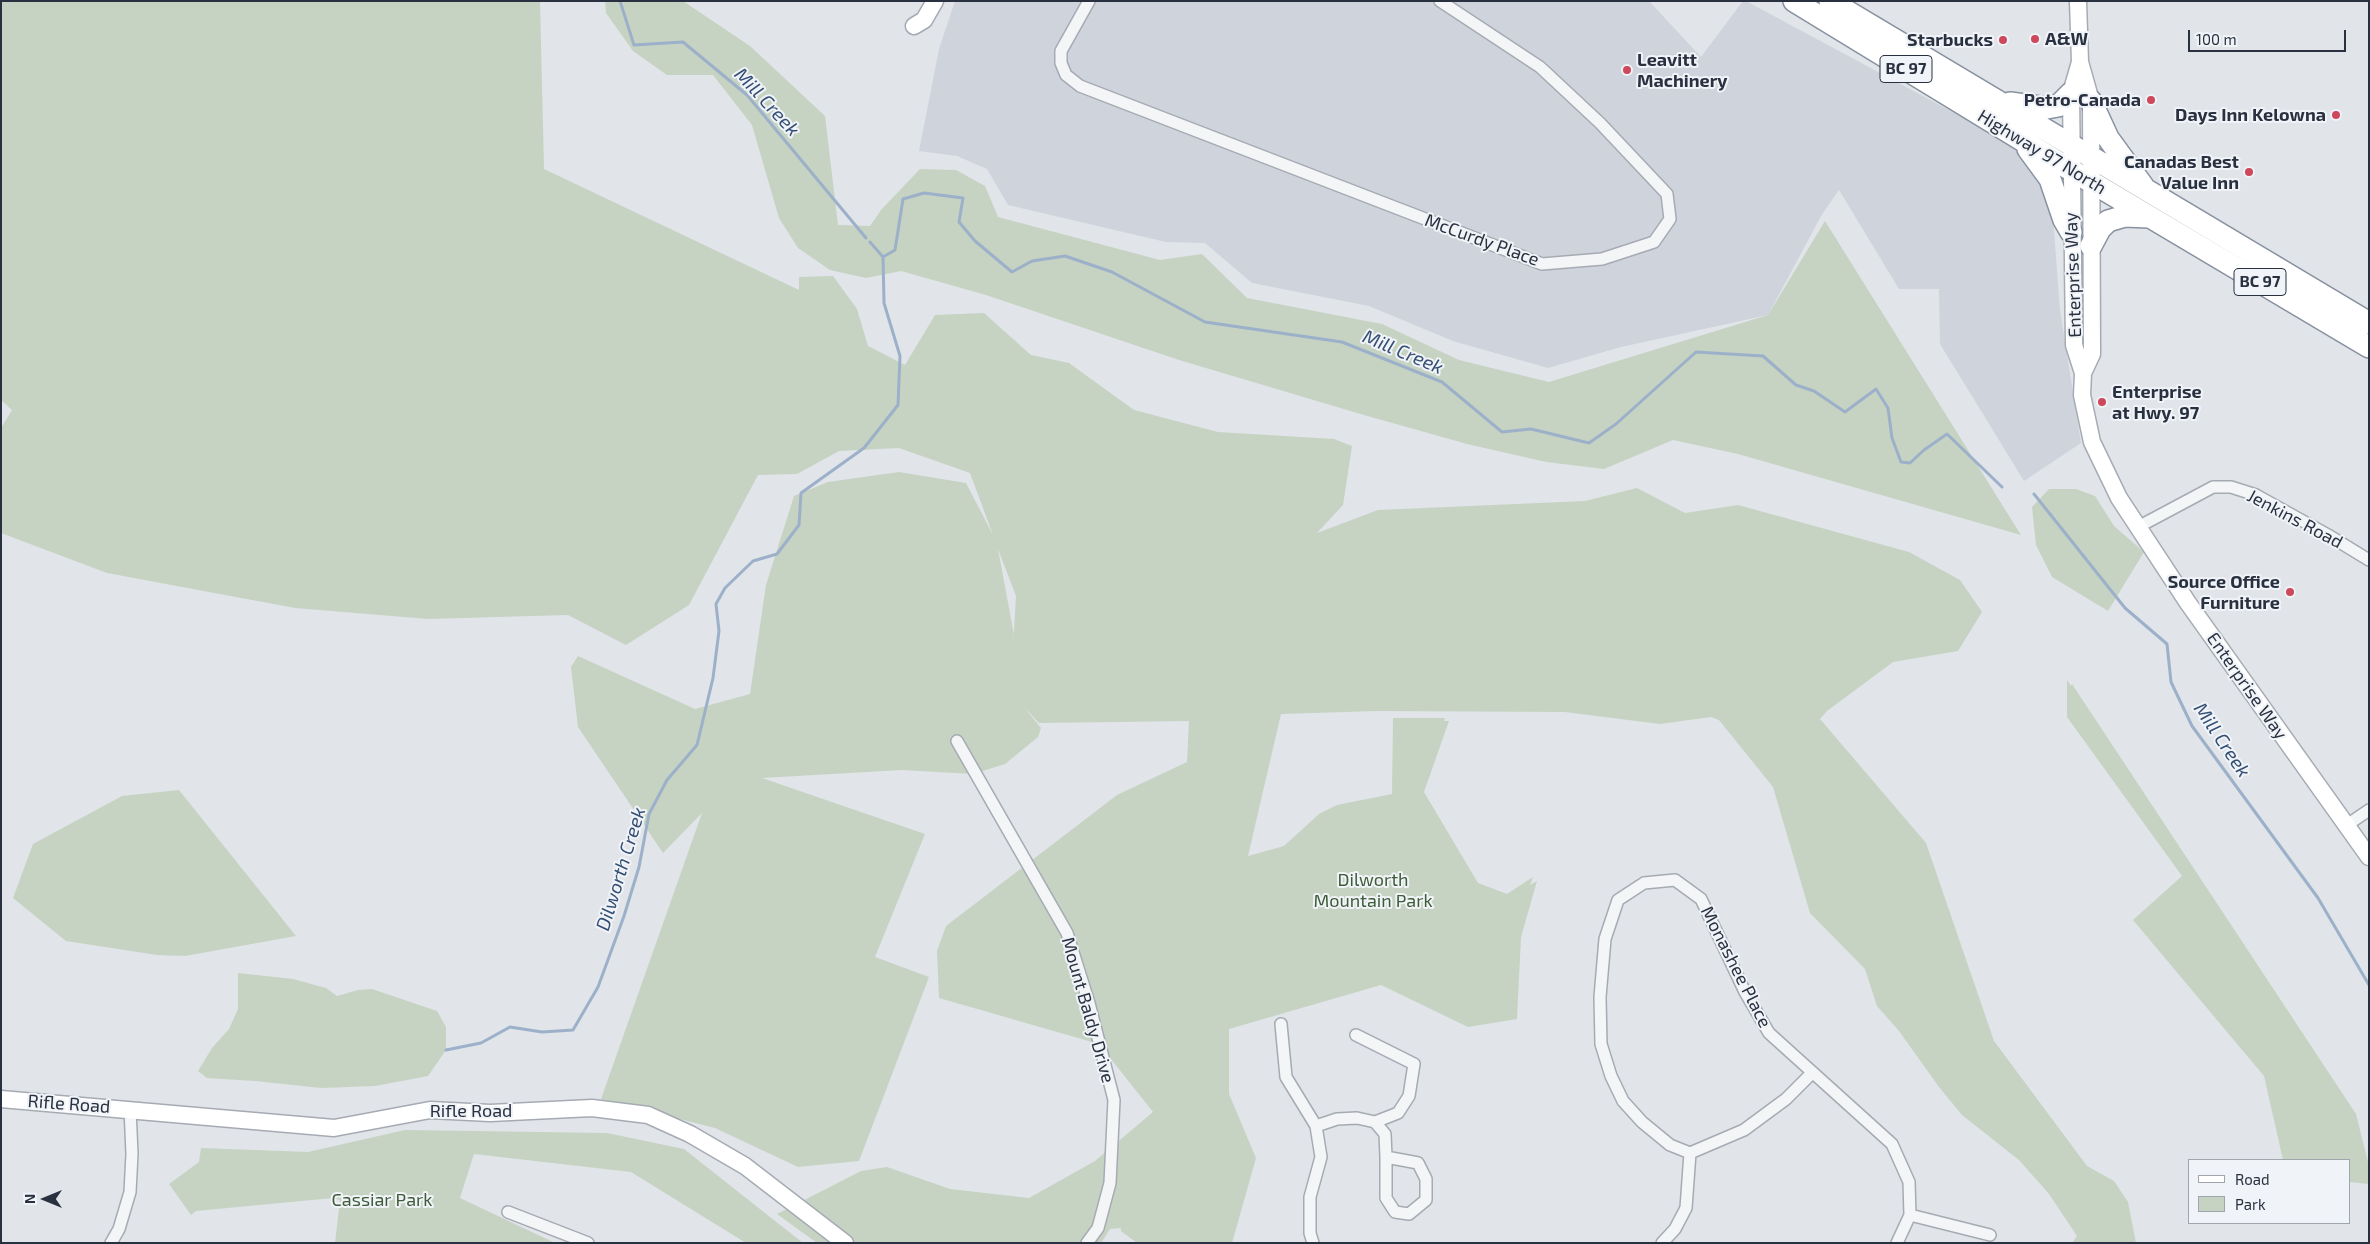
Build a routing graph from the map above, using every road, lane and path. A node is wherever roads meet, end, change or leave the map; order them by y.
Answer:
1 (936, 1) edge
2 (1089, 1) edge
3 (1440, 1) edge
4 (1794, 1) edge
5 (1830, 1) edge
6 (2078, 1) edge
7 (914, 26) dead end
8 (2081, 97) junction
9 (1997, 100) junction
10 (2018, 138) junction
11 (2072, 146) junction
12 (2091, 158) junction
13 (2071, 170) junction
14 (2090, 182) junction
15 (2146, 191) junction
16 (2151, 217) junction
17 (2071, 232) junction
18 (2091, 246) junction
19 (2369, 323) edge
20 (2369, 347) edge
21 (2083, 372) junction
22 (2138, 526) junction
23 (2369, 560) edge
24 (957, 741) dead end
25 (2369, 810) edge
26 (2347, 825) junction
27 (2369, 857) edge
28 (1281, 1024) dead end
29 (1356, 1034) dead end
30 (1812, 1073) junction
31 (1, 1099) edge
32 (130, 1109) junction
33 (1375, 1122) junction
34 (1316, 1126) junction
35 (1690, 1153) junction
36 (1386, 1157) junction
37 (508, 1212) dead end
38 (1910, 1215) junction
39 (1990, 1236) dead end
40 (111, 1243) edge
41 (588, 1243) edge
42 (845, 1243) edge
43 (1087, 1243) edge
44 (1313, 1243) edge
45 (1662, 1243) edge
46 (1897, 1243) edge

1 - 7 street
2 - 3 street, McCurdy Place
4 - 10 highway, Highway 97 North / BC 97
5 - 9 highway, Highway 97 North / BC 97
6 - 8 street
8 - 9 highway
8 - 11 street, Enterprise Way
8 - 12 street, Enterprise Way
8 - 15 highway
9 - 11 highway, Highway 97 North / BC 97
10 - 13 highway, Highway 97 North / BC 97
10 - 17 highway
11 - 12 highway, Highway 97 North / BC 97
11 - 13 street, Enterprise Way
12 - 14 street, Enterprise Way
12 - 15 highway, Highway 97 North / BC 97
13 - 14 highway, Highway 97 North / BC 97
13 - 17 street, Enterprise Way
14 - 16 highway, Highway 97 North / BC 97
14 - 18 street, Enterprise Way
15 - 19 highway, Highway 97 North / BC 97
16 - 18 highway
16 - 20 highway, Highway 97 North / BC 97
17 - 21 street, Enterprise Way
18 - 21 street, Enterprise Way
21 - 22 street, Enterprise Way
22 - 23 street, Jenkins Road
22 - 26 street, Enterprise Way
24 - 43 street, Mount Baldy Drive
25 - 26 street
26 - 27 street, Enterprise Way
28 - 34 street
29 - 33 street
30 - 35 street
30 - 35 street, Monashee Place
30 - 38 street, Monashee Place
31 - 32 street, Rifle Road
32 - 40 street
32 - 42 street, Rifle Road
33 - 34 street
33 - 36 street
34 - 44 street
35 - 45 street
36 - 36 street
37 - 41 street
38 - 39 street
38 - 46 street, Monashee Place

